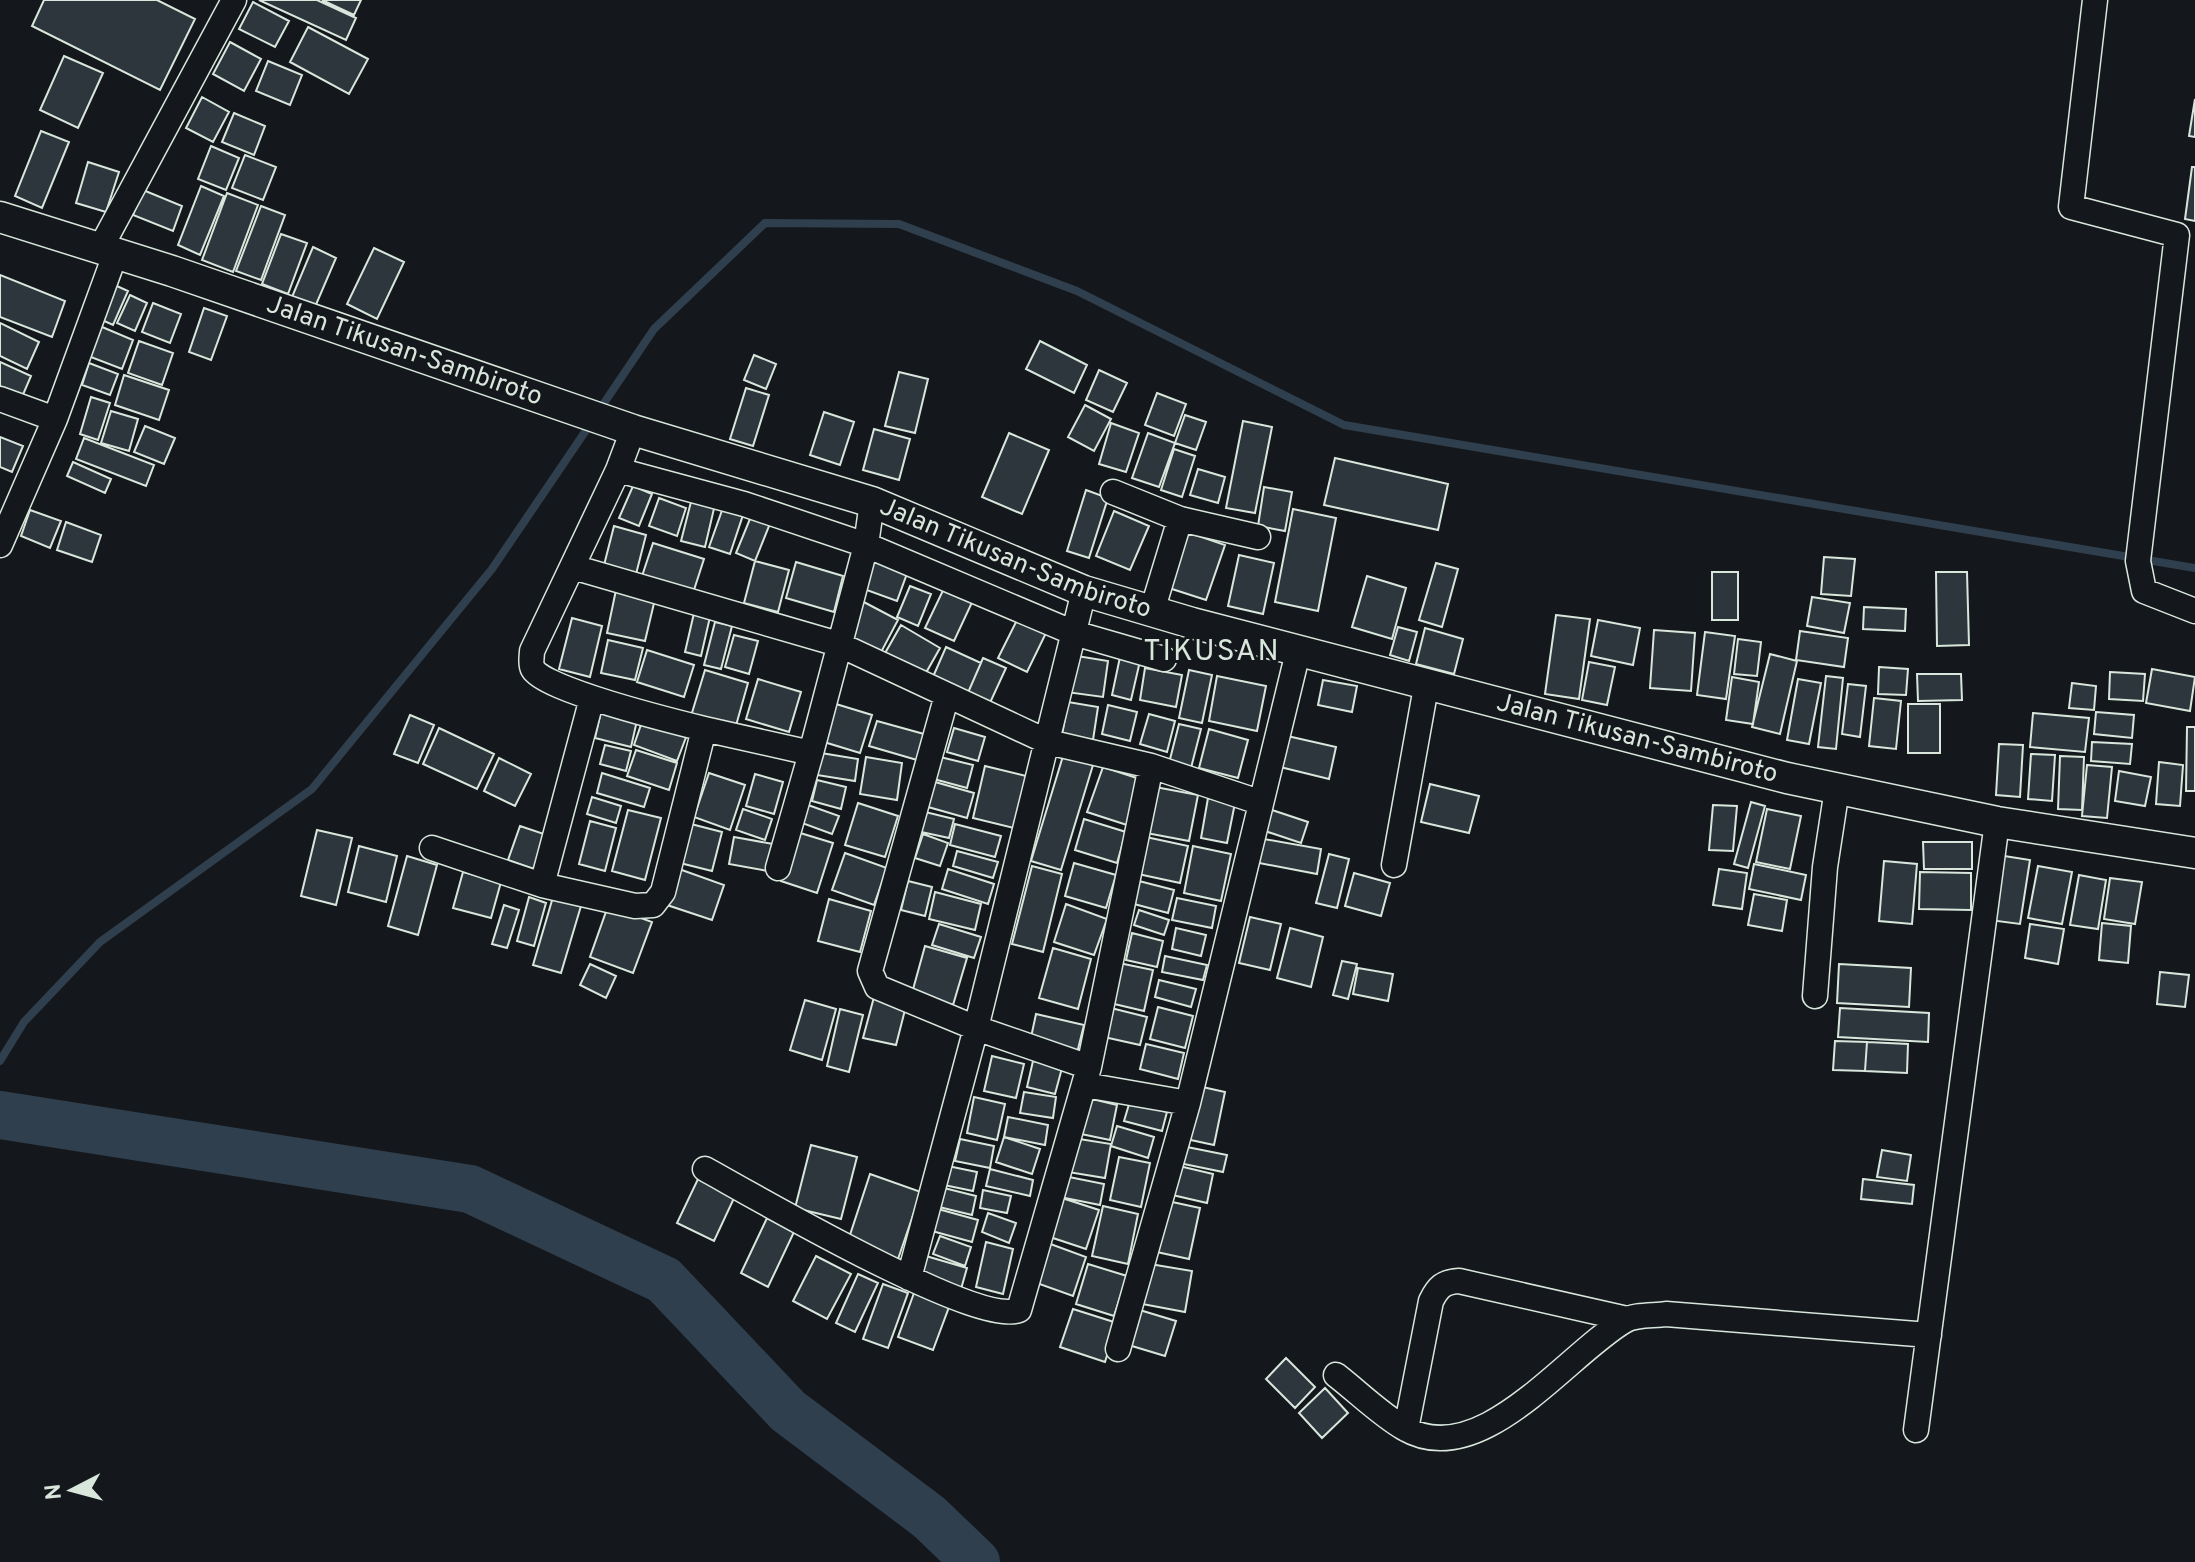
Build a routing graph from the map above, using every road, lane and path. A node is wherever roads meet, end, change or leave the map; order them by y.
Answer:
1 (234, 0) edge
2 (2095, 0) edge
3 (0, 217) edge
4 (108, 250) junction
5 (0, 399) edge
6 (55, 419) junction
7 (630, 429) junction
8 (618, 470) junction
9 (1113, 492) dead end
10 (872, 502) junction
11 (1180, 519) junction
12 (1258, 537) dead end
13 (0, 545) edge
14 (866, 545) junction
15 (573, 567) junction
16 (1084, 591) junction
17 (1152, 611) junction
18 (2195, 611) edge
19 (1074, 633) junction
20 (838, 644) junction
21 (1298, 652) junction
22 (1164, 659) dead end
23 (1426, 687) junction
24 (947, 695) junction
25 (592, 698) junction
26 (704, 729) junction
27 (1048, 742) junction
28 (811, 753) junction
29 (1151, 766) junction
30 (1837, 789) junction
31 (1259, 802) junction
32 (1997, 822) junction
33 (432, 848) dead end
34 (2195, 853) edge
35 (1394, 865) dead end
36 (778, 868) dead end
37 (542, 885) junction
38 (1815, 996) dead end
39 (976, 1028) junction
40 (1087, 1076) junction
41 (1188, 1103) junction
42 (705, 1169) dead end
43 (909, 1278) junction
44 (1627, 1319) junction
45 (1929, 1335) junction
46 (1118, 1349) dead end
47 (1336, 1375) dead end
48 (1406, 1429) junction
49 (1916, 1430) dead end

1 - 4 street
2 - 18 street
3 - 4 street, Jalan Tikusan-Sambiroto
4 - 6 street
4 - 7 street, Jalan Tikusan-Sambiroto
5 - 6 street
6 - 13 street
7 - 8 street
7 - 10 street, Jalan Tikusan-Sambiroto
8 - 14 street
8 - 15 street
9 - 11 street
10 - 14 street
10 - 16 street, Jalan Tikusan-Sambiroto
11 - 12 street
11 - 17 street
14 - 19 street
14 - 20 street
15 - 20 street
15 - 25 street
16 - 17 street, Jalan Tikusan-Sambiroto
16 - 19 street
17 - 21 street, Jalan Tikusan-Sambiroto
19 - 22 street
19 - 27 street
20 - 24 street
20 - 28 street
21 - 23 street, Jalan Tikusan-Sambiroto
21 - 31 street
23 - 30 street, Jalan Tikusan-Sambiroto
23 - 35 street
24 - 27 street
24 - 39 street
25 - 26 street
25 - 37 street
26 - 28 street
26 - 37 street
27 - 29 street
27 - 39 street
28 - 36 street
29 - 31 street
29 - 40 street
30 - 32 street, Jalan Tikusan-Sambiroto
30 - 38 street
31 - 41 street
32 - 34 street, Jalan Tikusan-Sambiroto
32 - 45 street
33 - 37 street
39 - 40 street
39 - 43 street
40 - 41 street
40 - 43 street
41 - 46 street
42 - 43 street
44 - 45 street
44 - 48 street
44 - 48 street
45 - 49 street
47 - 48 street

